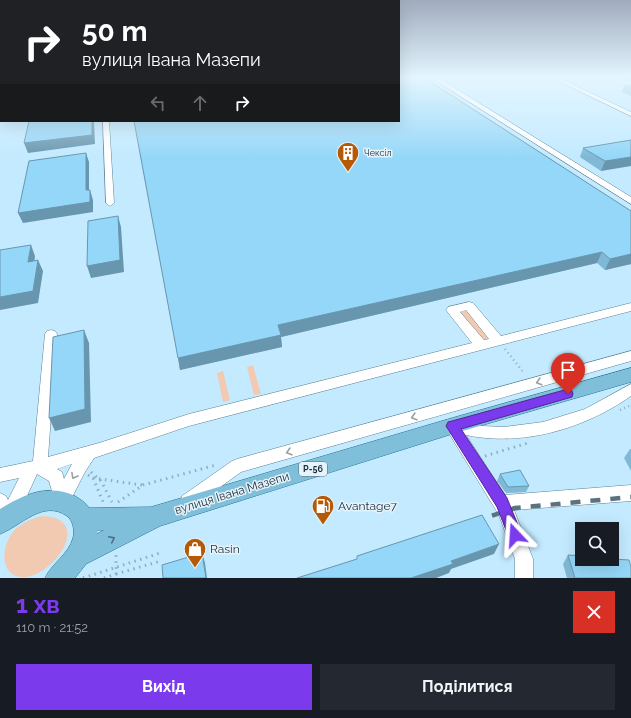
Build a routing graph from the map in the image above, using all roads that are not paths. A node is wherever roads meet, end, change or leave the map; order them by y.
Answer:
1 (476, 104) edge
2 (610, 104) edge
3 (631, 114) edge
4 (106, 122) edge
5 (631, 201) edge
6 (110, 203) dead end
7 (631, 307) edge
8 (51, 334) dead end
9 (498, 341) junction
10 (480, 345) junction
11 (631, 356) edge
12 (631, 375) edge
13 (631, 389) edge
14 (452, 426) junction
15 (89, 453) junction
16 (36, 467) junction
17 (0, 475) edge
18 (631, 493) edge
19 (62, 500) junction
20 (502, 503) junction
21 (164, 514) junction
22 (2, 516) edge
23 (84, 519) junction
24 (80, 567) edge
25 (58, 578) edge
26 (524, 578) edge

1 - 5 street
2 - 3 street
4 - 6 street
7 - 9 street
8 - 16 street
9 - 10 street
9 - 10 street
10 - 15 street
11 -> 21 street
12 - 14 main road, вулиця Івана Мазепи / Р-56
13 - 14 street
14 - 20 street
14 - 21 main road, вулиця Івана Мазепи / Р-56
15 - 16 street
15 -> 19 street
16 - 17 street
16 - 19 street
16 - 22 street
18 - 20 street
19 - 22 main road
19 - 23 main road
20 - 26 street
21 - 23 main road, вулиця Івана Мазепи / Р-56
24 -> 21 main road, вулиця Івана Мазепи / Р-56
23 - 24 main road, вулиця Івана Мазепи / Р-56
24 - 25 main road, вулиця Івана Мазепи / Р-56

